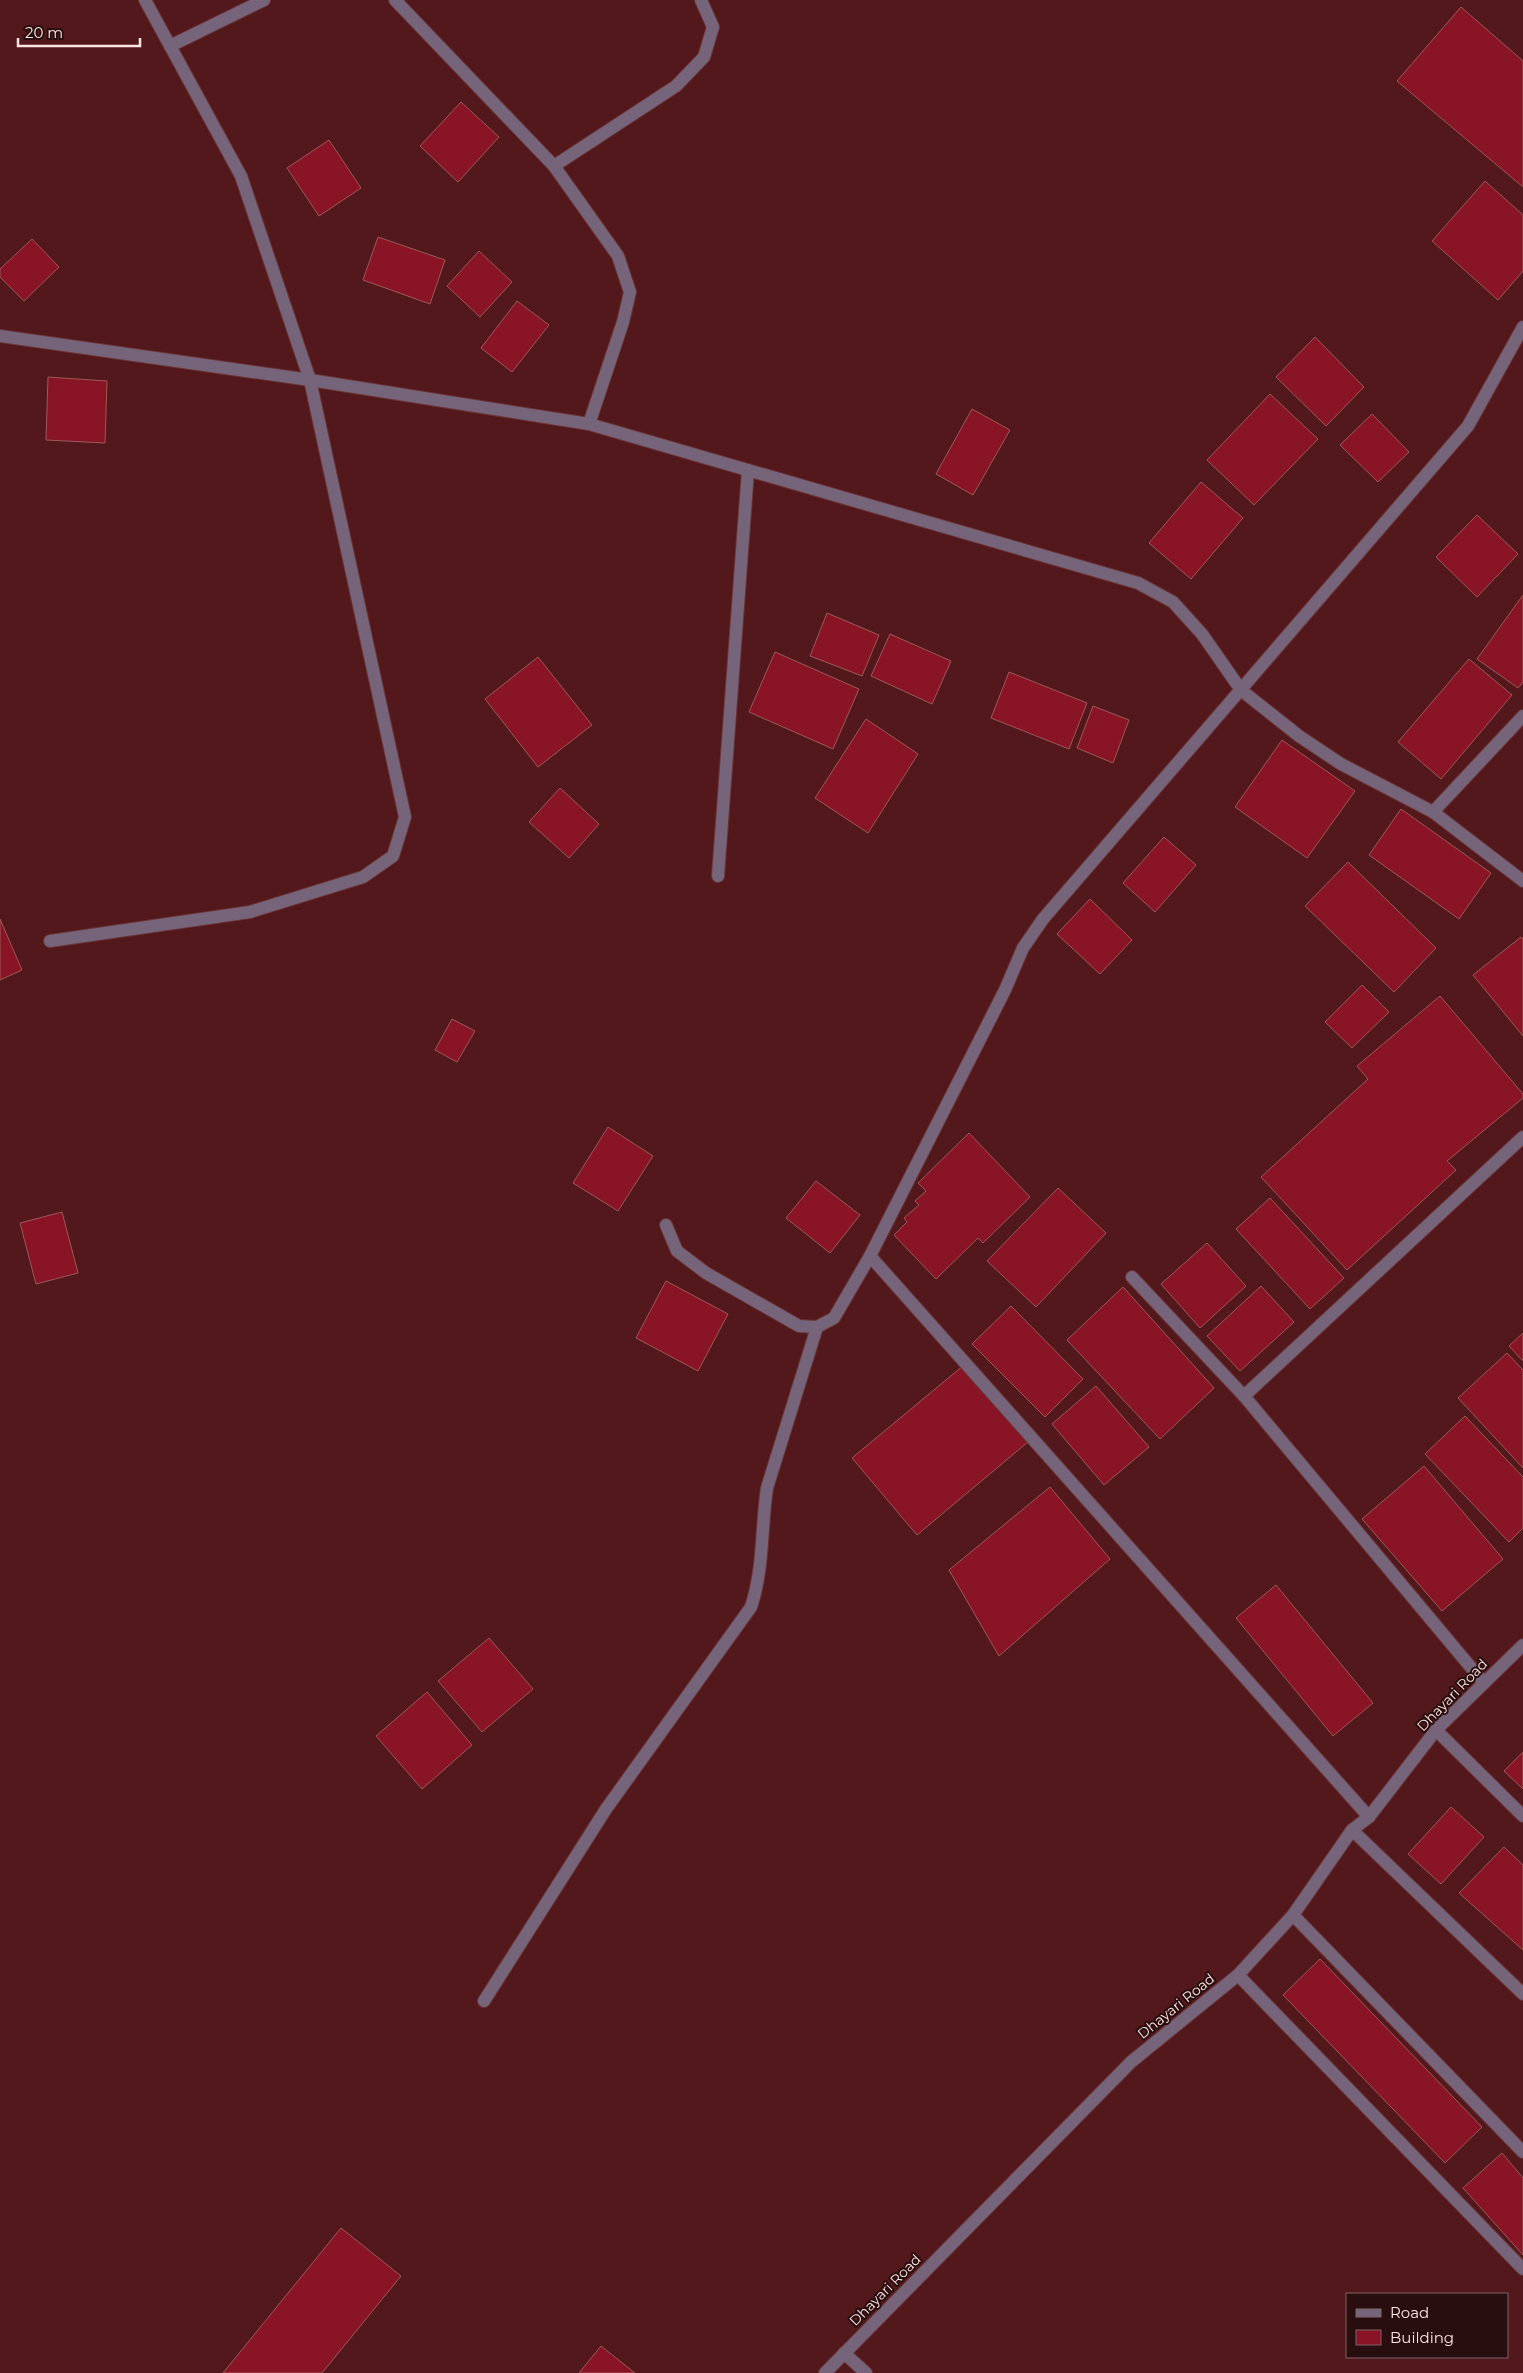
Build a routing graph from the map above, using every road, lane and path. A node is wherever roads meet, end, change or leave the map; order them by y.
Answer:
1 (145, 0) edge
2 (264, 0) edge
3 (395, 0) edge
4 (702, 0) edge
5 (170, 46) junction
6 (554, 166) junction
7 (1523, 326) edge
8 (0, 336) edge
9 (310, 380) junction
10 (589, 424) junction
11 (748, 470) junction
12 (1241, 690) junction
13 (1523, 716) edge
14 (1433, 812) junction
15 (718, 876) dead end
16 (1523, 881) edge
17 (50, 941) dead end
18 (1523, 1136) edge
19 (666, 1225) dead end
20 (870, 1256) junction
21 (1132, 1277) dead end
22 (817, 1327) junction
23 (1244, 1396) junction
24 (1523, 1645) edge
25 (1484, 1683) junction
26 (1436, 1730) junction
27 (1523, 1816) edge
28 (1370, 1817) junction
29 (1352, 1830) junction
30 (1293, 1915) junction
31 (1238, 1975) junction
32 (1523, 1994) edge
33 (484, 2001) dead end
34 (1523, 2152) edge
35 (1523, 2269) edge
36 (844, 2353) junction
37 (825, 2373) edge
38 (866, 2373) edge

1 - 5 street
2 - 5 street
3 - 6 street
4 - 6 street
5 - 9 street
6 - 10 street
7 - 12 street
8 - 9 street
9 - 10 street
9 - 17 street
10 - 11 street
11 - 12 street
11 - 15 street
12 - 14 street
12 - 20 street
13 - 14 street
14 - 16 street
18 - 23 street
19 - 22 street
20 - 22 street
20 - 28 street
21 - 23 street
22 - 33 street
23 - 25 street
24 - 25 street, Dhayari Road
25 - 26 street, Dhayari Road
26 - 27 street
26 - 28 street, Dhayari Road
28 - 29 street, Dhayari Road
29 - 30 street, Dhayari Road
29 - 32 street
30 - 31 street, Dhayari Road
30 - 34 street
31 - 35 street
31 - 36 street, Dhayari Road
36 - 37 street, Dhayari Road
36 - 38 street

